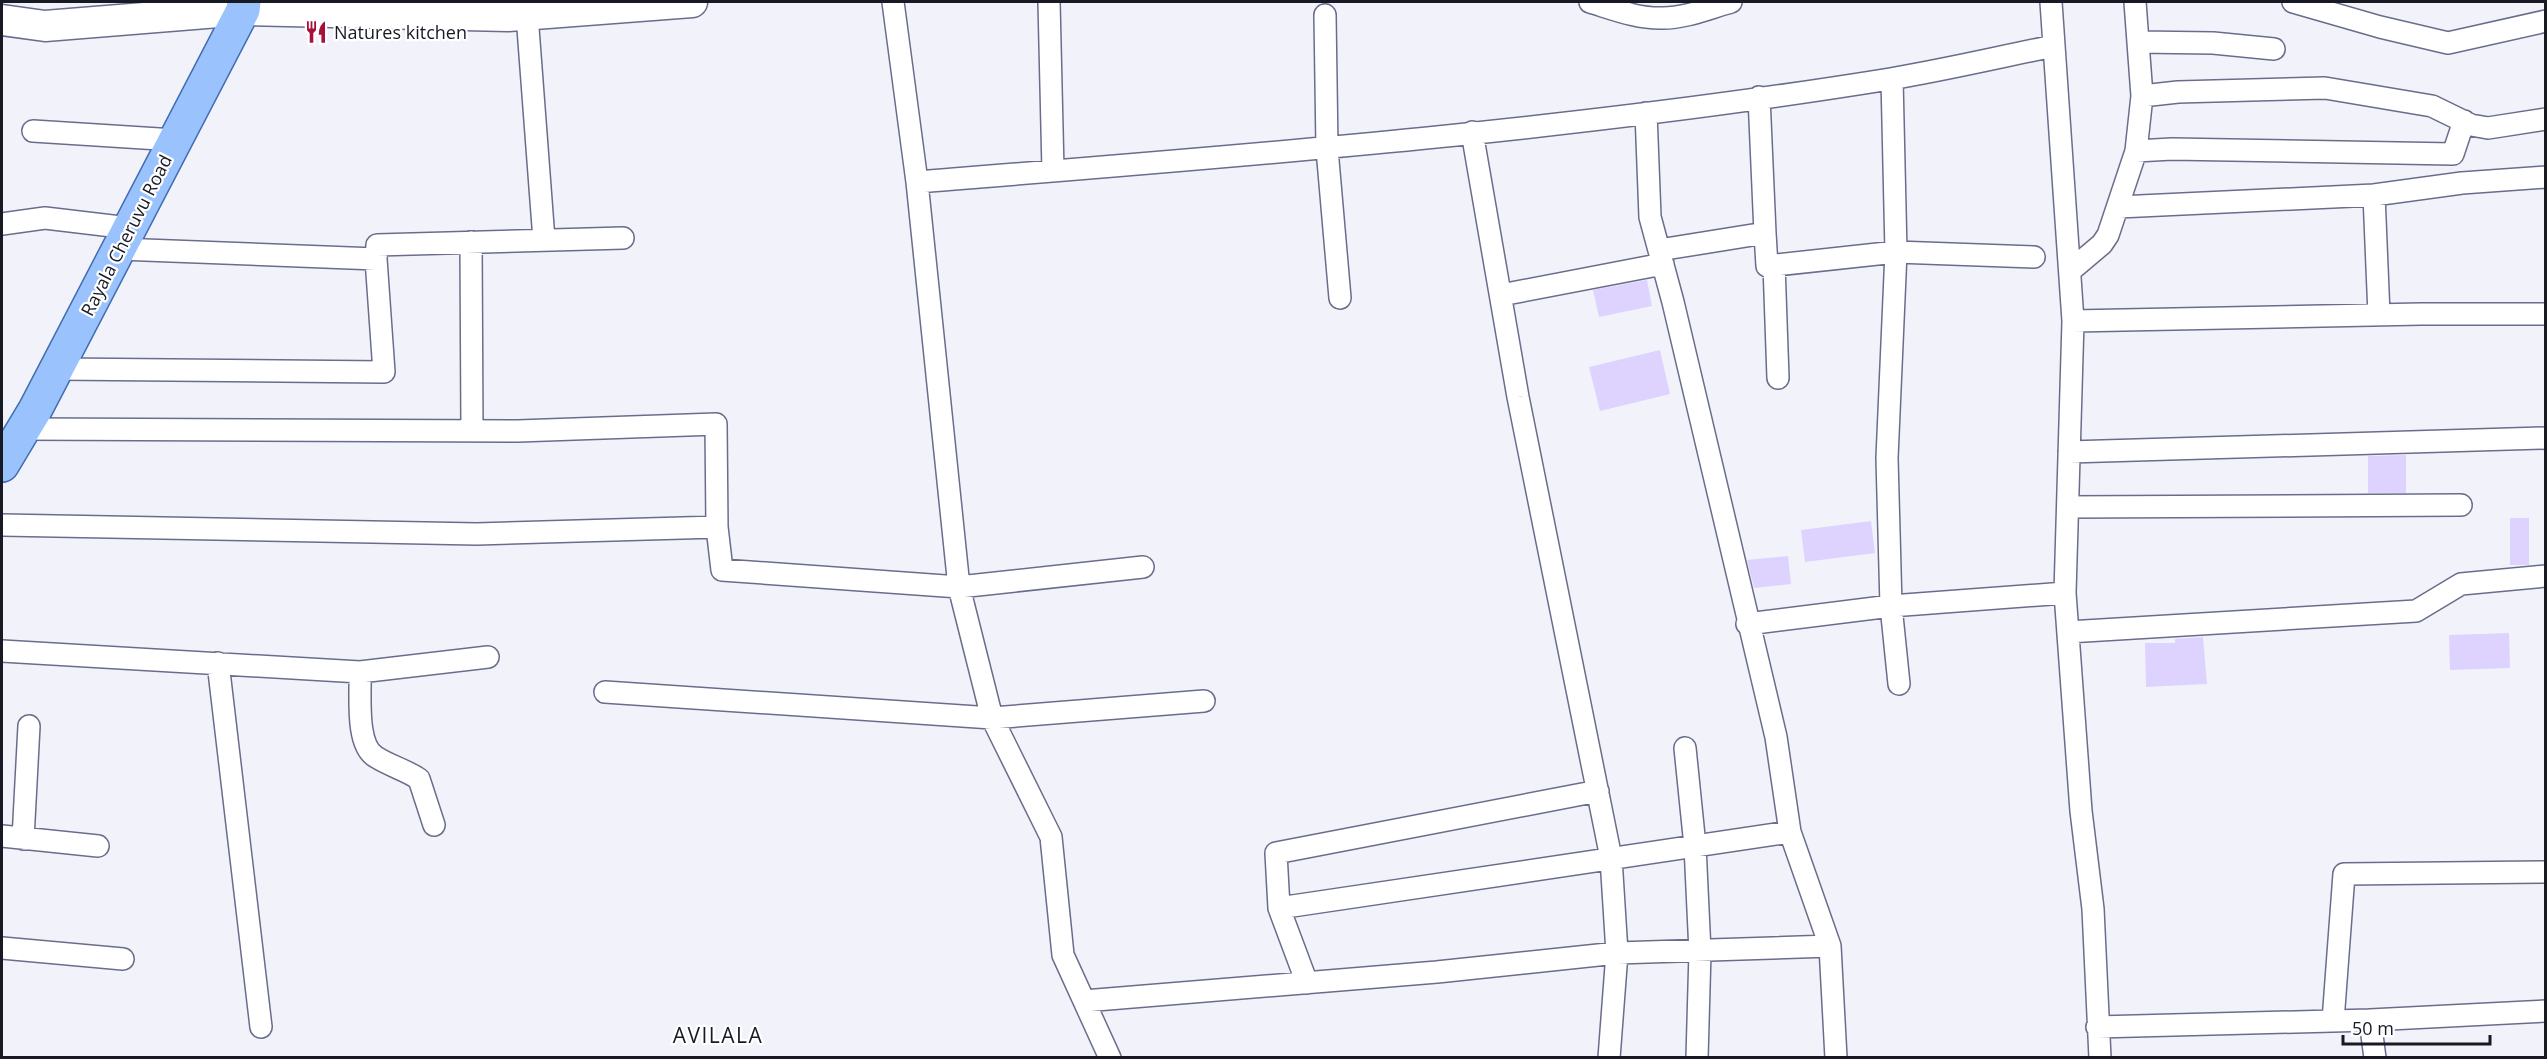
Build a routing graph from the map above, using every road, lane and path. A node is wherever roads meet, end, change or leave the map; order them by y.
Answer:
1 (692, 2) edge
2 (893, 2) edge
3 (1049, 2) edge
4 (1590, 2) edge
5 (1731, 2) edge
6 (2051, 2) edge
7 (2135, 2) edge
8 (2293, 2) edge
9 (244, 6) edge
10 (527, 15) junction
11 (1325, 15) dead end
12 (2, 20) edge
13 (2546, 21) edge
14 (2138, 42) junction
15 (2054, 46) junction
16 (2274, 49) dead end
17 (1892, 79) junction
18 (2142, 96) junction
19 (1759, 97) junction
20 (1646, 113) junction
21 (2546, 119) edge
22 (2464, 121) junction
23 (33, 131) dead end
24 (1472, 132) junction
25 (175, 141) junction
26 (1327, 149) junction
27 (2136, 151) junction
28 (1053, 171) junction
29 (2546, 177) edge
30 (917, 182) junction
31 (2374, 195) junction
32 (2119, 207) junction
33 (2, 224) edge
34 (1765, 232) junction
35 (623, 238) dead end
36 (124, 239) junction
37 (544, 240) junction
38 (471, 242) junction
39 (1896, 252) junction
40 (1661, 257) junction
41 (2034, 257) dead end
42 (376, 259) junction
43 (1774, 265) junction
44 (2070, 271) junction
45 (1500, 295) junction
46 (1340, 298) dead end
47 (2546, 314) edge
48 (2379, 315) junction
49 (2073, 321) junction
50 (57, 369) junction
51 (1778, 378) dead end
52 (24, 429) junction
53 (472, 431) junction
54 (2546, 438) edge
55 (2069, 452) junction
56 (2, 465) edge
57 (2461, 505) dead end
58 (2068, 507) junction
59 (2, 525) edge
60 (717, 527) junction
61 (1143, 567) dead end
62 (2546, 576) edge
63 (958, 587) junction
64 (2065, 594) junction
65 (1891, 606) junction
66 (1747, 624) junction
67 (2068, 632) junction
68 (2, 651) edge
69 (488, 657) dead end
70 (218, 663) junction
71 (360, 672) junction
72 (1899, 684) dead end
73 (604, 692) dead end
74 (1204, 701) dead end
75 (992, 718) junction
76 (29, 726) dead end
77 (1685, 748) dead end
78 (1598, 792) junction
79 (434, 825) dead end
80 (1790, 832) junction
81 (2, 836) edge
82 (23, 839) junction
83 (98, 846) dead end
84 (1695, 846) junction
85 (1611, 858) junction
86 (2546, 872) edge
87 (1279, 908) junction
88 (1830, 946) junction
89 (2, 948) edge
90 (1700, 952) junction
91 (1617, 954) junction
92 (123, 959) dead end
93 (1307, 983) junction
94 (1084, 1001) junction
95 (2546, 1011) edge
96 (2370, 1020) junction
97 (2333, 1021) junction
98 (261, 1027) dead end
99 (2097, 1027) junction
100 (1110, 1058) edge
101 (1609, 1058) edge
102 (1697, 1058) edge
103 (1836, 1058) edge
104 (2100, 1058) edge
105 (2375, 1058) edge

1 - 10 street
2 - 30 street
3 - 28 street
4 - 5 street
6 - 15 street
7 - 14 street
8 - 13 street
9 - 10 street
9 - 12 street
9 - 25 main road, Rayala Cheruvu Road
10 - 37 street
11 - 26 street
14 - 16 street
14 - 18 street
15 - 17 street
15 - 44 street
17 - 19 street
17 - 39 street
18 - 22 street
18 - 27 street
19 - 20 street
19 - 34 street
20 - 24 street
20 - 40 street
21 - 22 street
22 - 27 street
23 - 25 street
24 - 26 street
24 - 45 street
25 - 36 main road, Rayala Cheruvu Road
26 - 28 street
26 - 46 street
27 - 32 street
28 - 30 street
29 - 31 street
30 - 63 street
31 - 32 street
31 - 48 street
32 - 44 street
33 - 36 street
34 - 40 street
34 - 43 street
35 - 37 street
36 - 42 street
36 - 50 main road, Rayala Cheruvu Road
37 - 38 street
38 - 42 street
38 - 53 street
39 - 41 street
39 - 43 street
39 - 65 street
40 - 45 street
40 - 66 street
42 - 50 street
43 - 51 street
44 - 49 street
45 - 78 street
47 - 48 street
48 - 49 street
49 - 55 street
50 - 52 main road, Rayala Cheruvu Road
52 - 53 street
52 - 56 main road, Rayala Cheruvu Road
53 - 60 street
54 - 55 street
55 - 58 street
57 - 58 street
58 - 64 street
59 - 60 street
60 - 63 street
61 - 63 street
62 - 67 street
63 - 75 street
64 - 65 street
64 - 67 street
65 - 66 street
65 - 72 street
66 - 80 street
67 - 99 street
68 - 70 street
69 - 71 street
70 - 71 street
70 - 98 street
71 - 79 street
73 - 75 street
74 - 75 street
75 - 94 street
76 - 82 street
77 - 84 street
78 - 85 street
78 - 87 street
80 - 84 street
80 - 88 street
81 - 82 street
82 - 83 street
84 - 85 street
84 - 90 street
85 - 87 street
85 - 91 street
86 - 97 street
87 - 93 street
88 - 90 street
88 - 103 street
89 - 92 street
90 - 91 street
90 - 102 street
91 - 93 street
91 - 101 street
93 - 94 street
94 - 100 street
95 - 96 street
96 - 97 street
96 - 105 street
97 - 99 street
99 - 104 street

